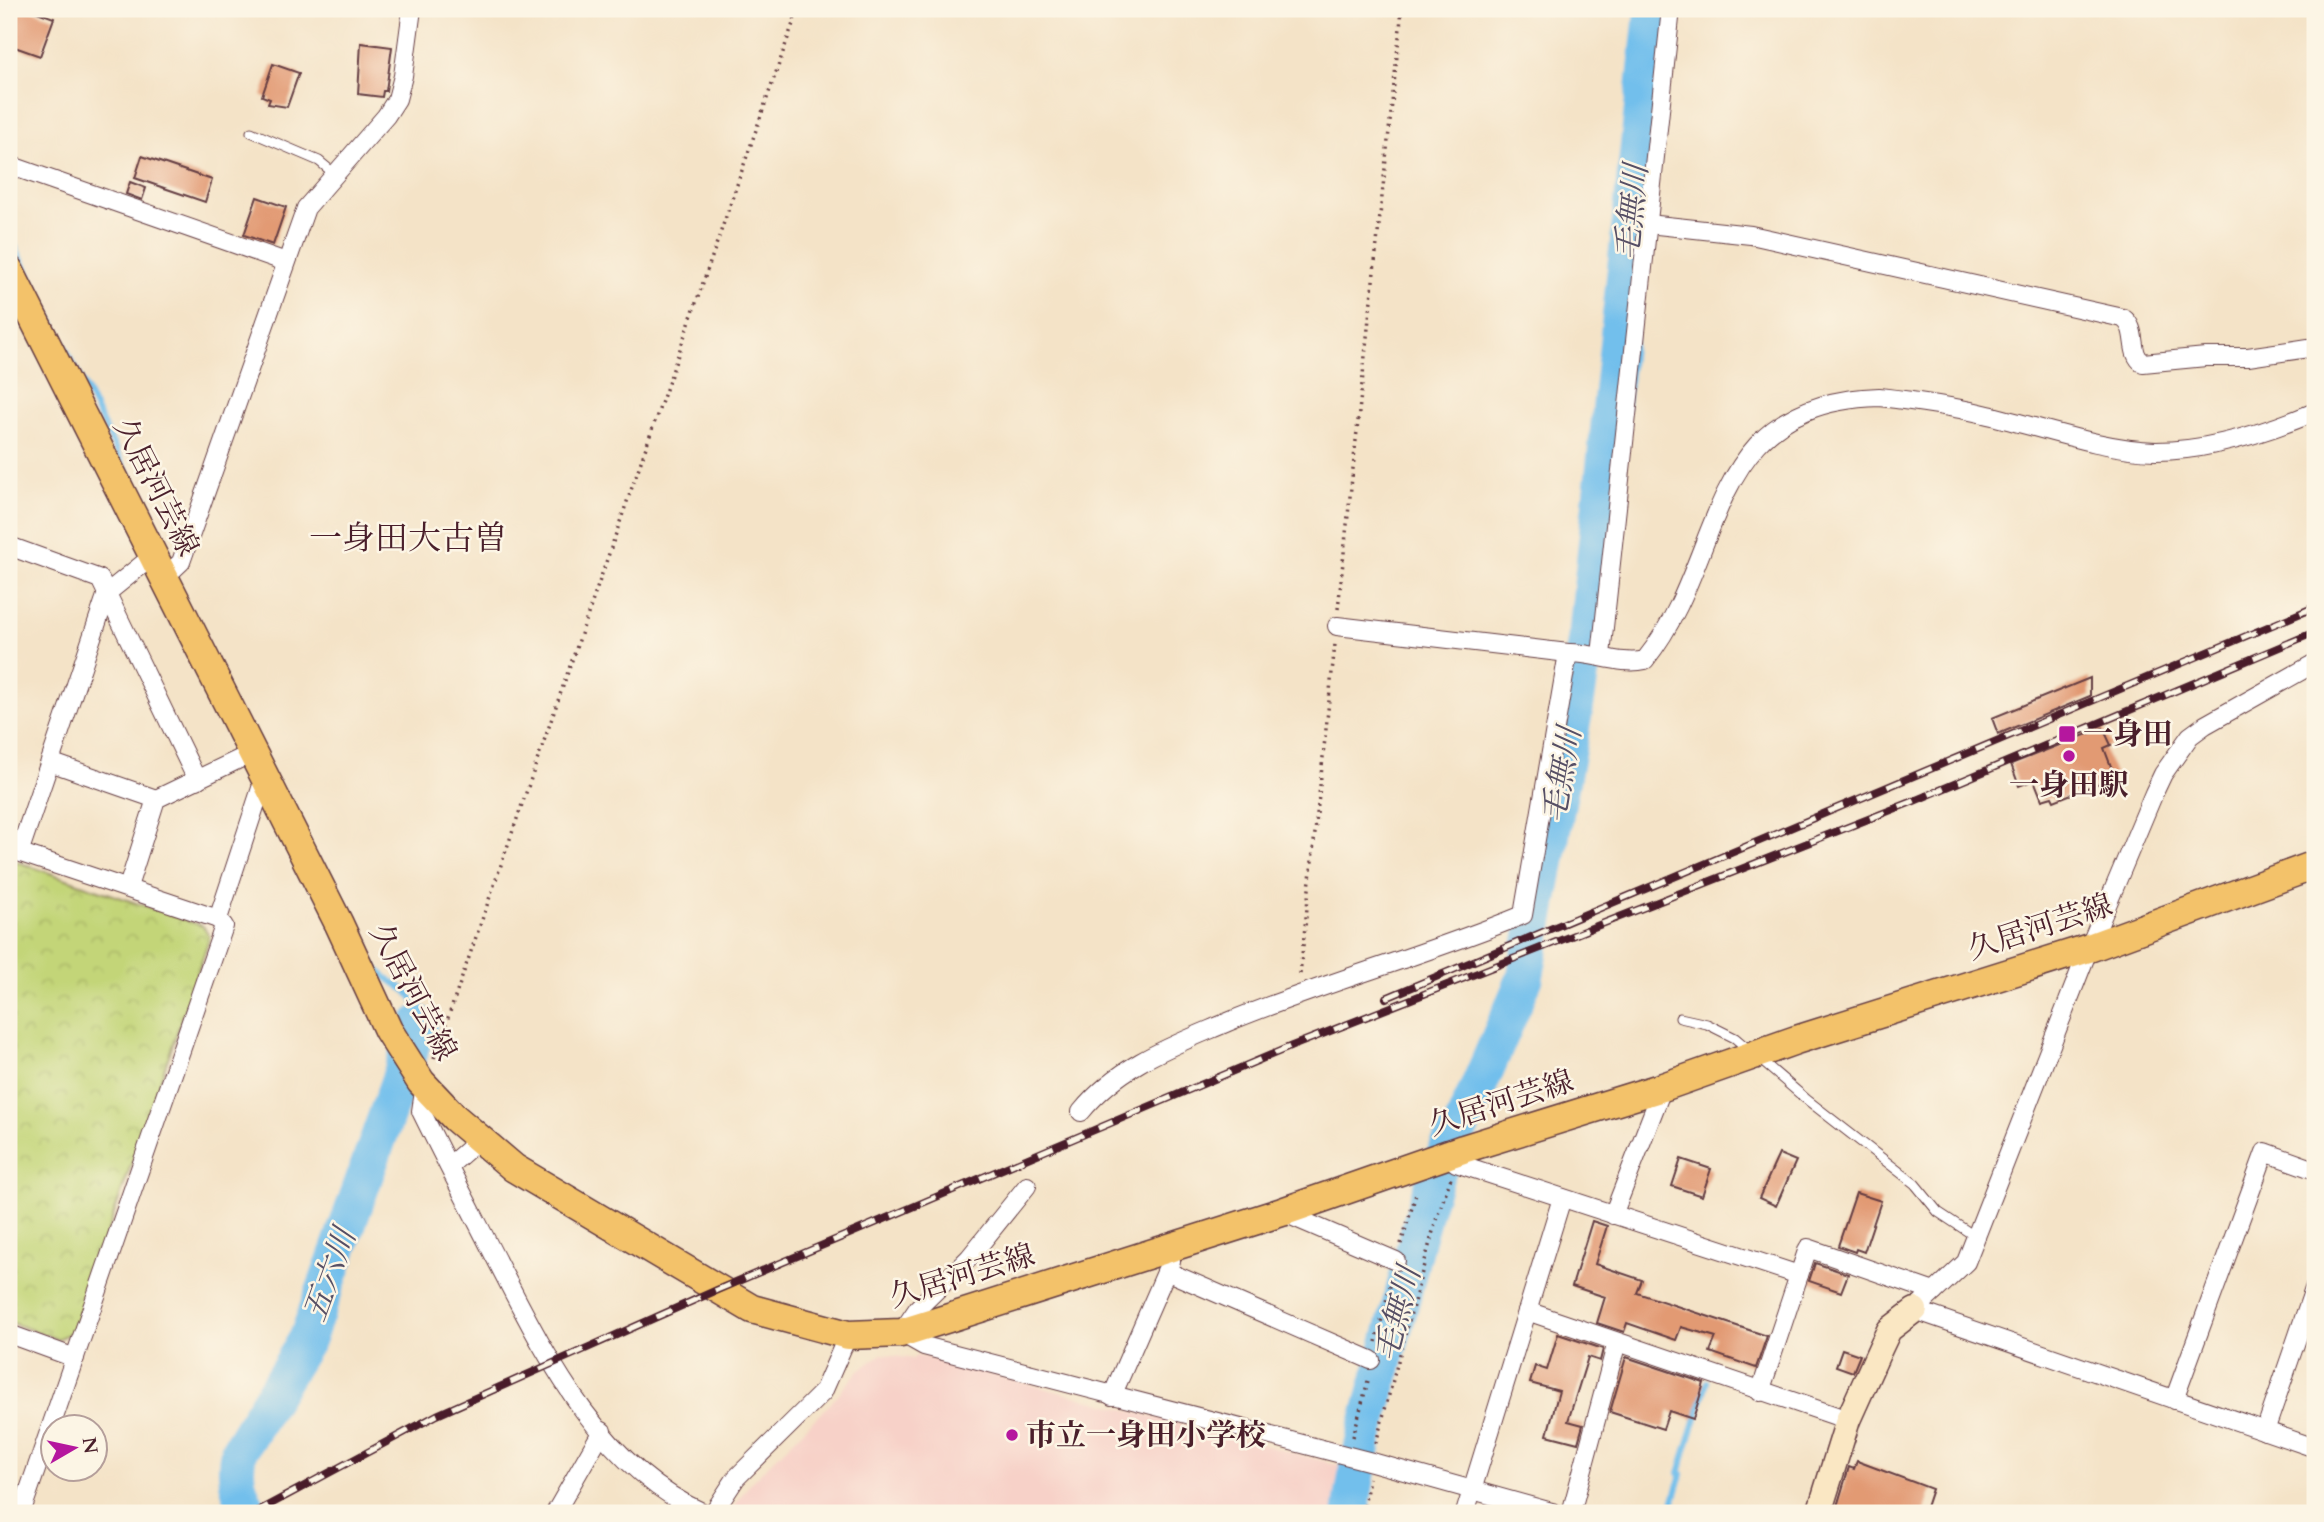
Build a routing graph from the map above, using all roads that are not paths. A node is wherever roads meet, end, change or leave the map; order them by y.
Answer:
1 (412, 9) edge
2 (1671, 9) edge
3 (251, 132) dead end
4 (9, 165) edge
5 (336, 175) junction
6 (1647, 224) junction
7 (286, 262) junction
8 (9, 270) edge
9 (2315, 347) edge
10 (2315, 412) edge
11 (9, 546) edge
12 (168, 566) junction
13 (107, 593) junction
14 (1336, 626) road end
15 (1570, 653) junction
16 (1598, 655) junction
17 (2315, 663) edge
18 (252, 753) junction
19 (50, 762) junction
20 (264, 779) junction
21 (197, 780) junction
22 (156, 799) junction
23 (14, 850) edge
24 (2315, 865) edge
25 (128, 887) junction
26 (218, 919) junction
27 (2089, 948) junction
28 (1680, 1018) dead end
29 (1755, 1054) junction
30 (423, 1083) junction
31 (1663, 1087) junction
32 (1081, 1112) dead end
33 (480, 1139) junction
34 (1460, 1156) junction
35 (449, 1166) junction
36 (2315, 1170) edge
37 (1027, 1186) dead end
38 (1562, 1198) junction
39 (1282, 1212) junction
40 (1613, 1215) junction
41 (1976, 1237) junction
42 (1181, 1242) junction
43 (1396, 1261) road end
44 (1166, 1271) junction
45 (1799, 1275) junction
46 (2315, 1286) edge
47 (1934, 1292) junction
48 (1915, 1310) junction
49 (1527, 1311) junction
50 (901, 1333) junction
51 (9, 1334) edge
52 (848, 1335) junction
53 (1617, 1342) junction
54 (75, 1358) junction
55 (1371, 1360) road end
56 (1760, 1392) junction
57 (1112, 1396) junction
58 (2174, 1400) junction
59 (1848, 1420) junction
60 (601, 1431) junction
61 (2265, 1431) junction
62 (2315, 1448) edge
63 (1473, 1490) junction
64 (21, 1513) edge
65 (555, 1513) edge
66 (704, 1513) edge
67 (713, 1513) edge
68 (1465, 1513) edge
69 (1555, 1513) edge
70 (1571, 1513) edge
71 (1819, 1513) edge

1 - 5 street
2 - 6 street
3 - 5 lane
4 - 7 street
5 - 7 street
6 - 9 street
6 - 16 street
7 - 12 street
8 - 12 main road, 久居河芸線
10 - 16 street
11 - 13 street
12 - 13 street
12 - 18 main road, 久居河芸線
13 - 19 street
13 - 21 street
14 - 15 street
15 - 16 street
15 - 32 street
17 - 27 street
18 - 20 main road, 久居河芸線
18 - 21 street
19 - 22 street
19 - 23 street
20 - 26 street
20 - 30 main road, 久居河芸線
21 - 22 street
22 - 25 street
23 - 25 street
24 - 27 main road, 久居河芸線
25 - 26 street
26 - 54 street
27 - 29 main road, 久居河芸線
27 - 41 street
28 - 29 lane
29 - 31 main road, 久居河芸線
29 - 41 lane
30 - 33 main road, 久居河芸線
30 - 35 street
31 - 34 main road, 久居河芸線
31 - 40 street
33 - 35 street
33 - 52 main road, 久居河芸線
34 - 38 street
34 - 39 main road, 久居河芸線
35 - 60 street
36 - 58 street
37 - 50 street
38 - 40 street
38 - 49 street
39 - 42 main road, 久居河芸線
39 - 43 street
40 - 45 street
41 - 47 street
42 - 44 street
42 - 50 main road, 久居河芸線
44 - 55 street
44 - 57 street
45 - 47 street
45 - 56 street
46 - 61 street
47 - 48 street
48 - 58 street
48 - 59 street
49 - 53 street
49 - 63 street
50 - 52 main road, 久居河芸線
50 - 57 street
51 - 54 street
52 - 67 street
53 - 56 street
53 - 70 street
54 - 64 street
56 - 59 street
57 - 63 street
58 - 61 street
59 - 71 street
60 - 65 street
60 - 66 street
61 - 62 street
63 - 68 street
63 - 69 street

